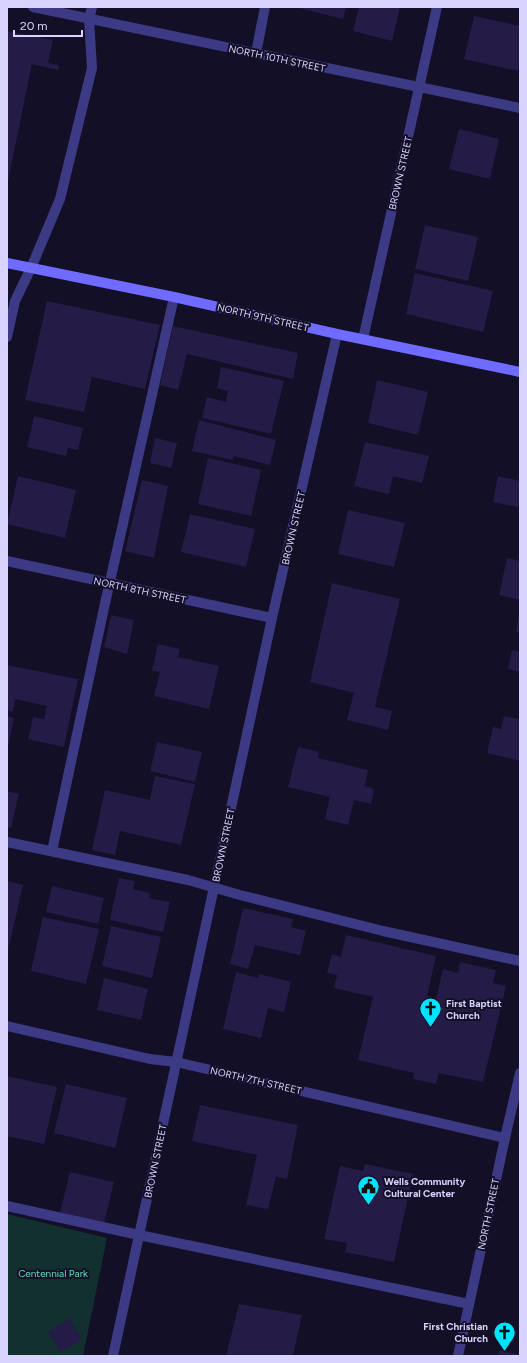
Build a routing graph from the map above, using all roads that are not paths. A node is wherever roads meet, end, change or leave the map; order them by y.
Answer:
1 (33, 7) edge
2 (92, 7) edge
3 (265, 7) edge
4 (437, 7) edge
5 (89, 19) junction
6 (256, 53) junction
7 (419, 87) junction
8 (520, 108) edge
9 (7, 263) edge
10 (31, 268) junction
11 (174, 297) junction
12 (337, 334) junction
13 (7, 337) edge
14 (363, 339) junction
15 (520, 372) edge
16 (7, 561) edge
17 (110, 584) junction
18 (272, 618) junction
19 (7, 842) edge
20 (52, 851) junction
21 (214, 887) junction
22 (520, 961) edge
23 (7, 1026) edge
24 (176, 1062) junction
25 (520, 1073) edge
26 (505, 1138) junction
27 (7, 1206) edge
28 (139, 1236) junction
29 (469, 1304) junction
30 (113, 1356) edge
31 (458, 1356) edge

1 - 5 street, NORTH 10TH STREET
2 - 5 street
3 - 6 street
4 - 7 street, BROWN STREET
5 - 6 street, NORTH 10TH STREET
5 - 10 street
6 - 7 street, NORTH 10TH STREET
7 - 8 street, NORTH 10TH STREET
7 - 14 street, BROWN STREET
9 - 10 main road, NORTH 9TH STREET
10 - 11 main road, NORTH 9TH STREET
10 - 13 street
11 - 12 main road, NORTH 9TH STREET
11 - 17 street
12 - 14 main road, NORTH 9TH STREET
12 - 18 street, BROWN STREET
14 - 15 main road, NORTH 9TH STREET
16 - 17 street, NORTH 8TH STREET
17 - 18 street, NORTH 8TH STREET
17 - 20 street
18 - 21 street, BROWN STREET
19 - 20 street
20 - 21 street
21 - 22 street
21 - 24 street, BROWN STREET
23 - 24 street, NORTH 7TH STREET
24 - 26 street, NORTH 7TH STREET
24 - 28 street, BROWN STREET
25 - 26 street, NORTH STREET
26 - 29 street, NORTH STREET
27 - 28 street
28 - 29 street
28 - 30 street, BROWN STREET
29 - 31 street, NORTH STREET

